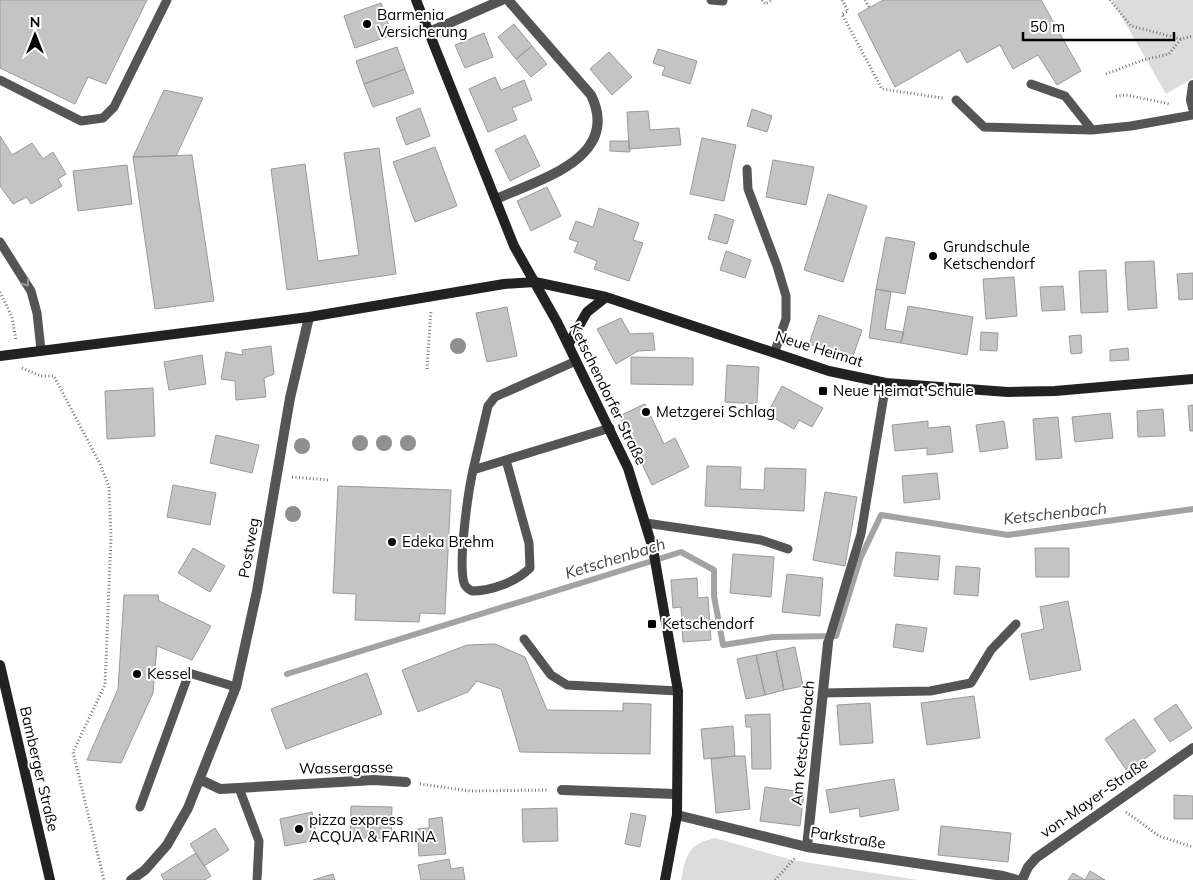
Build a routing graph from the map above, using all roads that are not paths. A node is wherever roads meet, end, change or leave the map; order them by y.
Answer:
1 (167, 0) edge
2 (416, 0) edge
3 (502, 0) edge
4 (508, 0) edge
5 (711, 0) edge
6 (723, 1) edge
7 (429, 32) junction
8 (0, 80) edge
9 (1031, 84) dead end
10 (1193, 85) edge
11 (956, 100) road end
12 (1193, 108) edge
13 (1193, 115) edge
14 (1092, 130) junction
15 (747, 169) dead end
16 (496, 199) junction
17 (0, 242) edge
18 (535, 282) junction
19 (606, 297) junction
20 (309, 317) junction
21 (568, 345) junction
22 (41, 350) junction
23 (775, 351) junction
24 (0, 356) edge
25 (576, 361) junction
26 (1193, 379) edge
27 (886, 383) junction
28 (610, 428) junction
29 (506, 460) junction
30 (473, 470) junction
31 (646, 523) junction
32 (788, 549) dead end
33 (1016, 624) dead end
34 (524, 640) dead end
35 (828, 642) joint
36 (0, 665) edge
37 (236, 687) junction
38 (678, 691) junction
39 (823, 693) junction
40 (1193, 748) edge
41 (201, 780) junction
42 (406, 782) road end
43 (239, 788) junction
44 (562, 790) road end
45 (676, 794) junction
46 (140, 807) dead end
47 (677, 815) junction
48 (807, 847) junction
49 (50, 880) edge
50 (131, 880) edge
51 (257, 880) edge
52 (665, 880) edge
53 (1017, 880) edge
54 (1022, 880) edge

1 - 8 lane
2 - 7 street, Ketschendorfer Straße
3 - 7 street
4 - 16 street
5 - 6 lane
7 - 16 street, Ketschendorfer Straße
9 - 14 lane
10 - 12 street
11 - 14 lane
13 - 14 lane
15 - 23 lane
16 - 18 street, Ketschendorfer Straße
17 -> 22 lane
18 - 19 street, Neue Heimat
18 - 20 street
18 - 21 street, Ketschendorfer Straße
19 - 21 street
19 - 23 street, Neue Heimat
20 - 22 street
20 - 37 street, Postweg
21 - 25 street, Ketschendorfer Straße
22 - 24 street
23 - 27 street, Neue Heimat
25 - 28 street, Ketschendorfer Straße
25 - 30 lane
26 - 27 street, Neue Heimat
27 - 35 lane
28 - 29 lane
28 - 31 street, Ketschendorfer Straße
29 - 30 lane
29 - 30 lane
31 - 32 lane
31 - 38 street, Ketschendorfer Straße
33 - 39 lane
34 - 38 lane
35 - 39 street, Am Ketschenbach
36 - 49 street, Bamberger Straße
37 - 41 street, Postweg
37 - 46 lane
38 - 45 street, Ketschendorfer Straße
39 - 48 street, Am Ketschenbach
40 - 54 street, von-Mayer-Straße
41 - 43 street, Wassergasse
41 - 50 street
42 - 43 street, Wassergasse
43 - 51 lane
44 - 45 street
45 - 47 street, Ketschendorfer Straße
47 - 48 street, Parkstraße
47 - 52 street, Ketschendorfer Straße
48 - 53 street, Parkstraße

